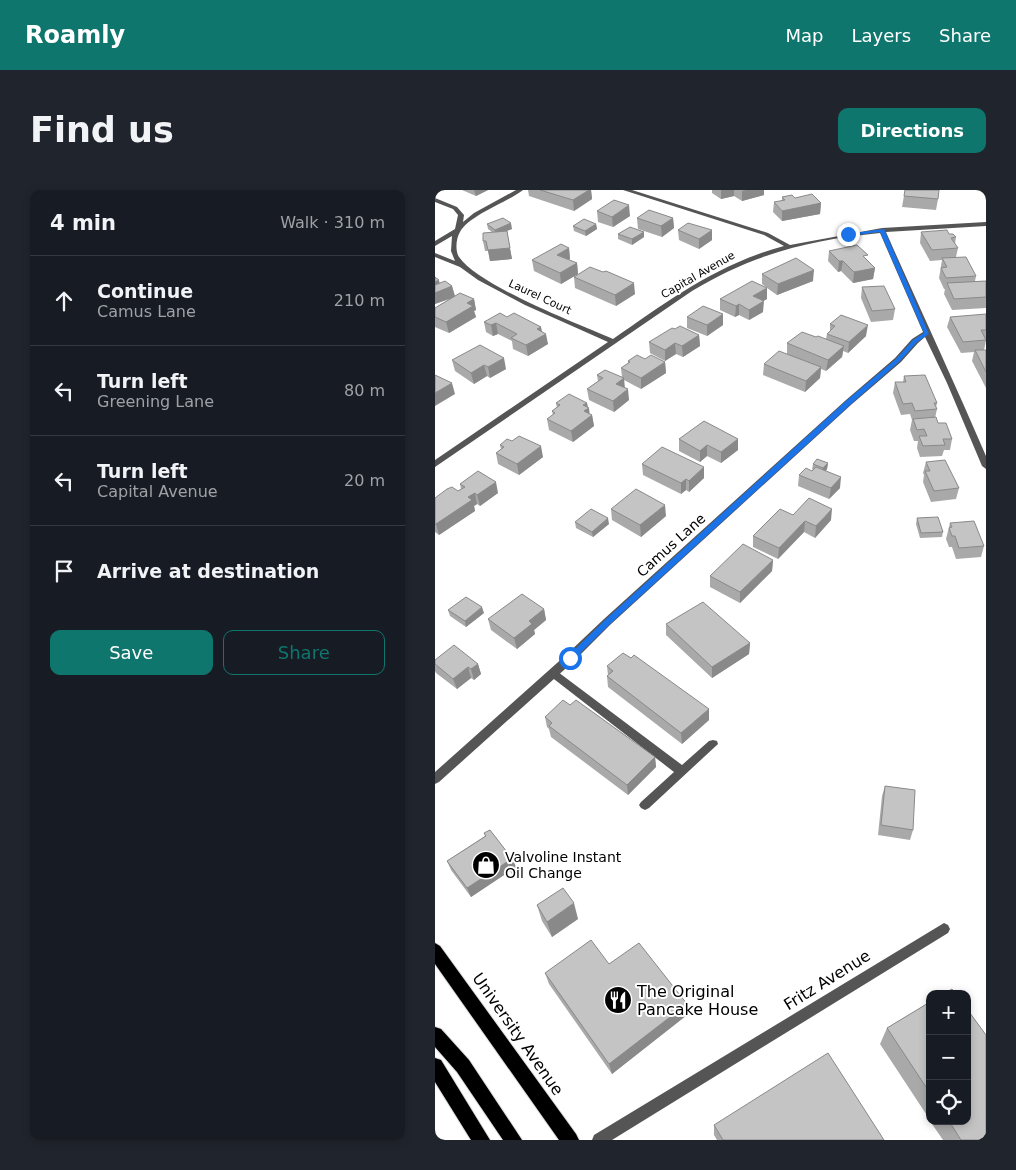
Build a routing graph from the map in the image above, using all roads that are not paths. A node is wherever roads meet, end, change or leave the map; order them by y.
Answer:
1 (520, 190) edge
2 (626, 190) edge
3 (435, 200) edge
4 (986, 224) edge
5 (882, 230) junction
6 (457, 231) junction
7 (435, 244) edge
8 (790, 247) junction
9 (435, 255) edge
10 (461, 265) junction
11 (927, 333) junction
12 (613, 342) junction
13 (435, 464) edge
14 (986, 466) edge
15 (554, 673) junction
16 (713, 744) dead end
17 (682, 772) junction
18 (435, 779) edge
19 (645, 806) dead end
20 (944, 929) dead end
21 (435, 951) edge
22 (435, 1035) edge
23 (435, 1066) edge
24 (481, 1140) edge
25 (513, 1140) edge
26 (569, 1140) edge
27 (599, 1140) edge

1 - 6 street
2 - 8 street
3 - 6 street
4 - 5 street, Capital Avenue
5 - 8 street, Capital Avenue
5 - 11 street
6 - 7 street
6 - 10 street
8 - 12 street, Capital Avenue
9 - 10 street, Laurel Court
10 - 12 street, Laurel Court
11 - 14 street
11 - 15 street, Camus Lane
12 - 13 street, Capital Avenue
15 - 17 street
15 - 18 street, Camus Lane
16 - 17 street
17 - 19 street
20 - 27 street, Fritz Avenue
21 - 26 main road, University Avenue
22 - 25 main road
23 - 24 main road

